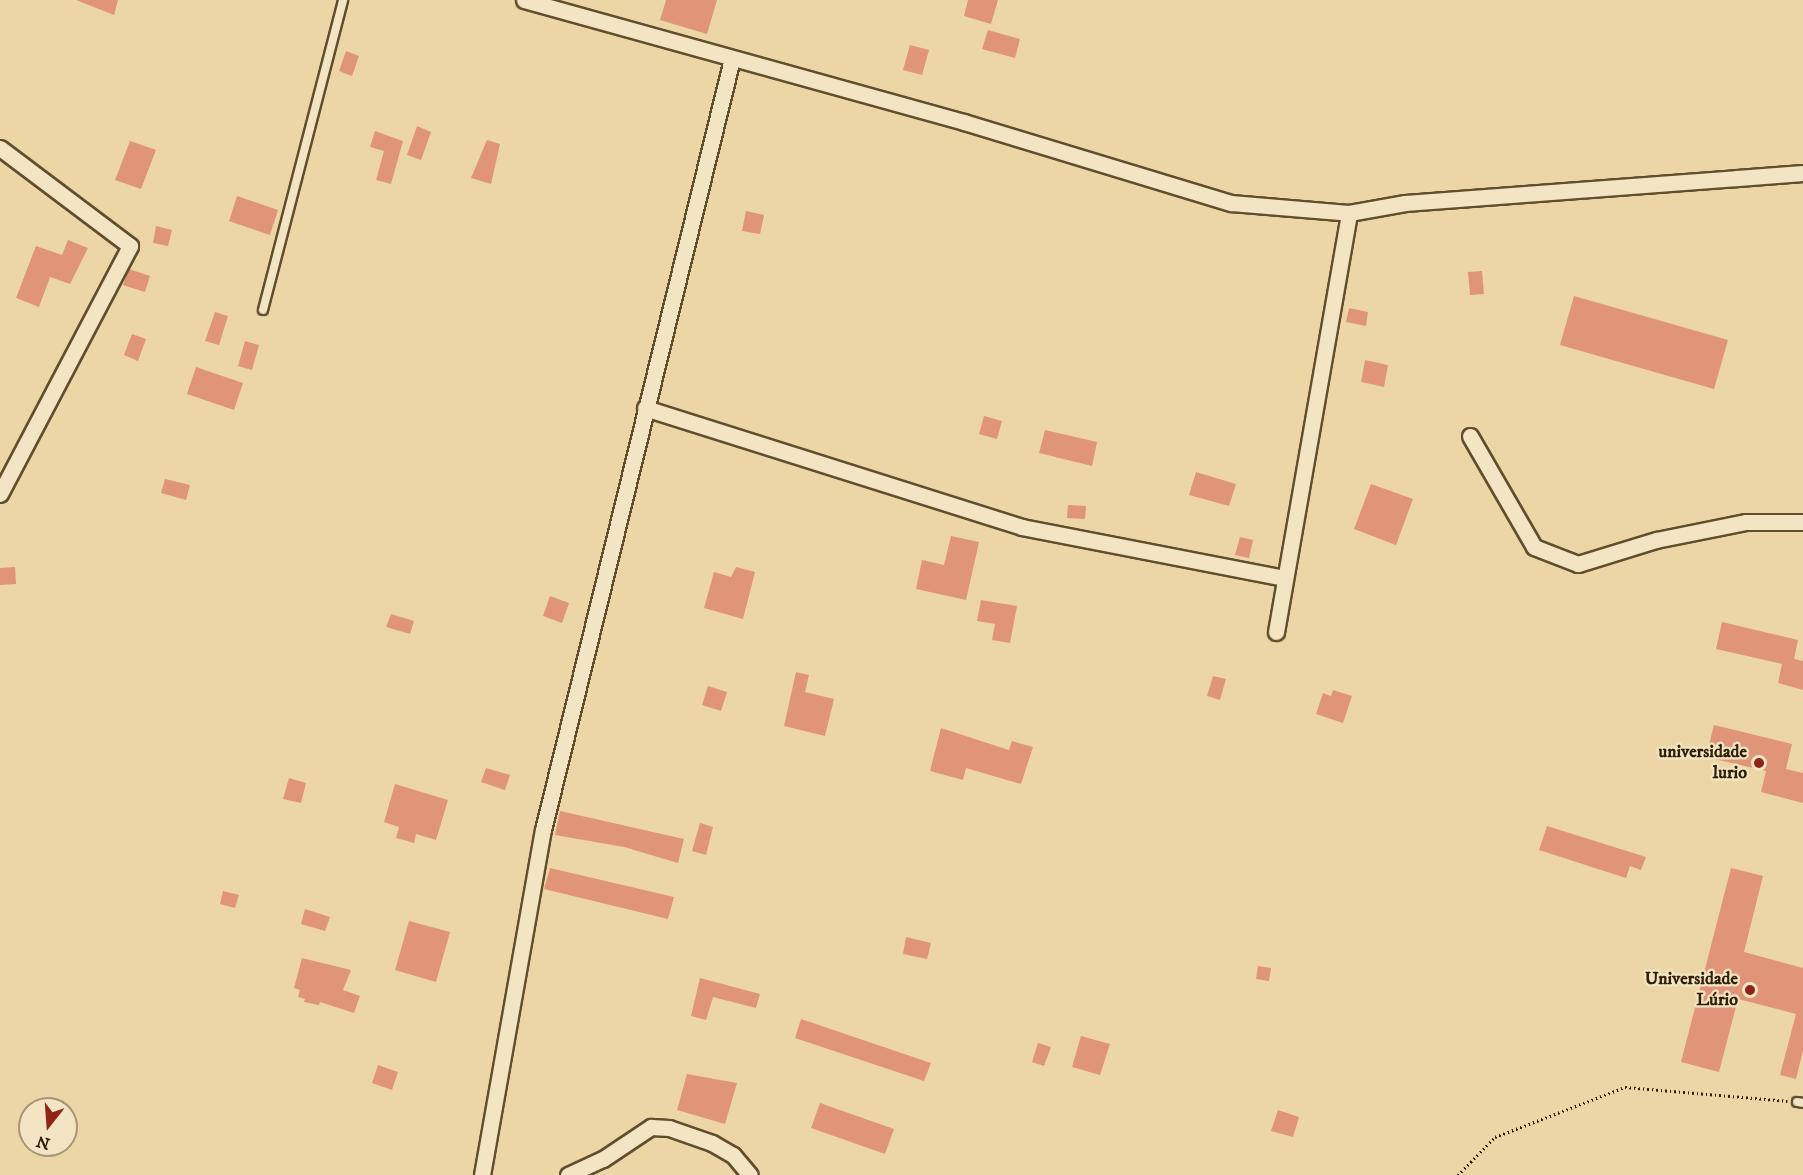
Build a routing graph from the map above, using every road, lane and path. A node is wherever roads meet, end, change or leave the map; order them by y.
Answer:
1 (343, 0) edge
2 (524, 0) edge
3 (732, 59) junction
4 (0, 148) edge
5 (1803, 173) edge
6 (1349, 213) junction
7 (263, 310) dead end
8 (645, 408) junction
9 (1470, 436) dead end
10 (0, 494) edge
11 (1803, 522) edge
12 (1284, 578) junction
13 (1276, 632) dead end
14 (1800, 1102) edge
15 (482, 1175) edge
16 (568, 1175) edge
17 (750, 1175) edge
18 (1458, 1175) edge

1 - 7 lane
2 - 3 street
3 - 6 street
3 - 8 street
4 - 10 street
5 - 6 street
6 - 12 street
8 - 12 street
8 - 15 street
9 - 11 street
12 - 13 street
14 - 18 path
16 - 17 street

